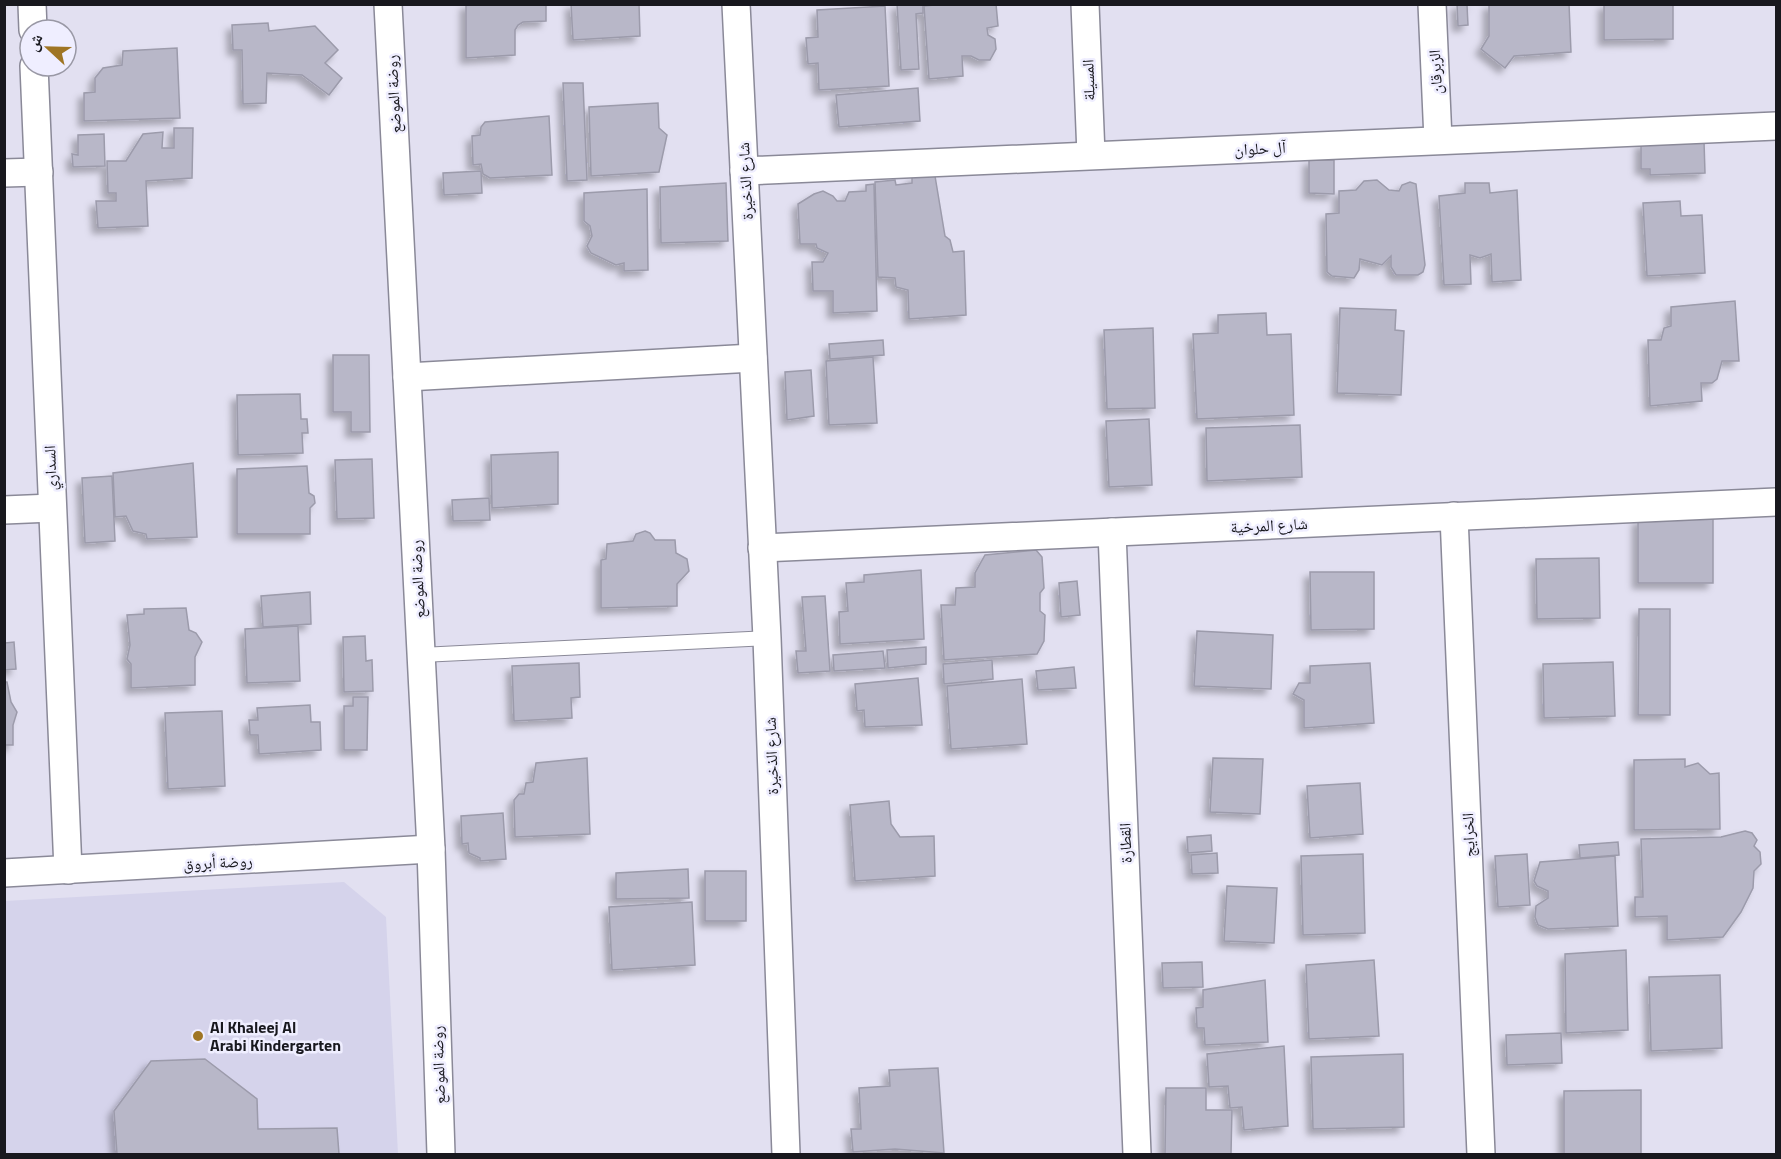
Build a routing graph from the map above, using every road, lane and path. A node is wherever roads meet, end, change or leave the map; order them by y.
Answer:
1 (388, 4) edge
2 (736, 4) edge
3 (1085, 4) edge
4 (1432, 4) edge
5 (35, 78) edge
6 (1776, 126) edge
7 (1438, 140) junction
8 (1091, 155) junction
9 (744, 171) junction
10 (39, 172) junction
11 (4, 173) edge
12 (753, 358) junction
13 (407, 377) junction
14 (1776, 502) edge
15 (52, 508) junction
16 (4, 510) edge
17 (1454, 516) junction
18 (1112, 532) junction
19 (762, 548) junction
20 (767, 638) junction
21 (421, 655) junction
22 (431, 849) junction
23 (68, 870) junction
24 (4, 873) edge
25 (441, 1155) edge
26 (786, 1155) edge
27 (1137, 1155) edge
28 (1481, 1155) edge

1 - 13 street, روضة الموضع
2 - 9 street, شارع الذخيرة
3 - 8 street, المسيلة
4 - 7 street, الزبرقان
5 - 10 street, السداري
6 - 7 street, آل حلوان
7 - 8 street, آل حلوان
8 - 9 street, آل حلوان
9 - 12 street, شارع الذخيرة
10 - 11 street
10 - 15 street, السداري
12 - 13 street
12 - 19 street, شارع الذخيرة
13 - 21 street, روضة الموضع
14 - 17 street, شارع المرخية
15 - 16 street
15 - 23 street, السداري
17 - 18 street, شارع المرخية
17 - 28 street, الخرايج
18 - 19 street, شارع المرخية
18 - 27 street, القطارة
19 - 20 street, شارع الذخيرة
20 - 21 lane
20 - 26 street, شارع الذخيرة
21 - 22 street, روضة الموضع
22 - 23 street, روضة أبروق
22 - 25 street, روضة الموضع
23 - 24 street, روضة أبروق

